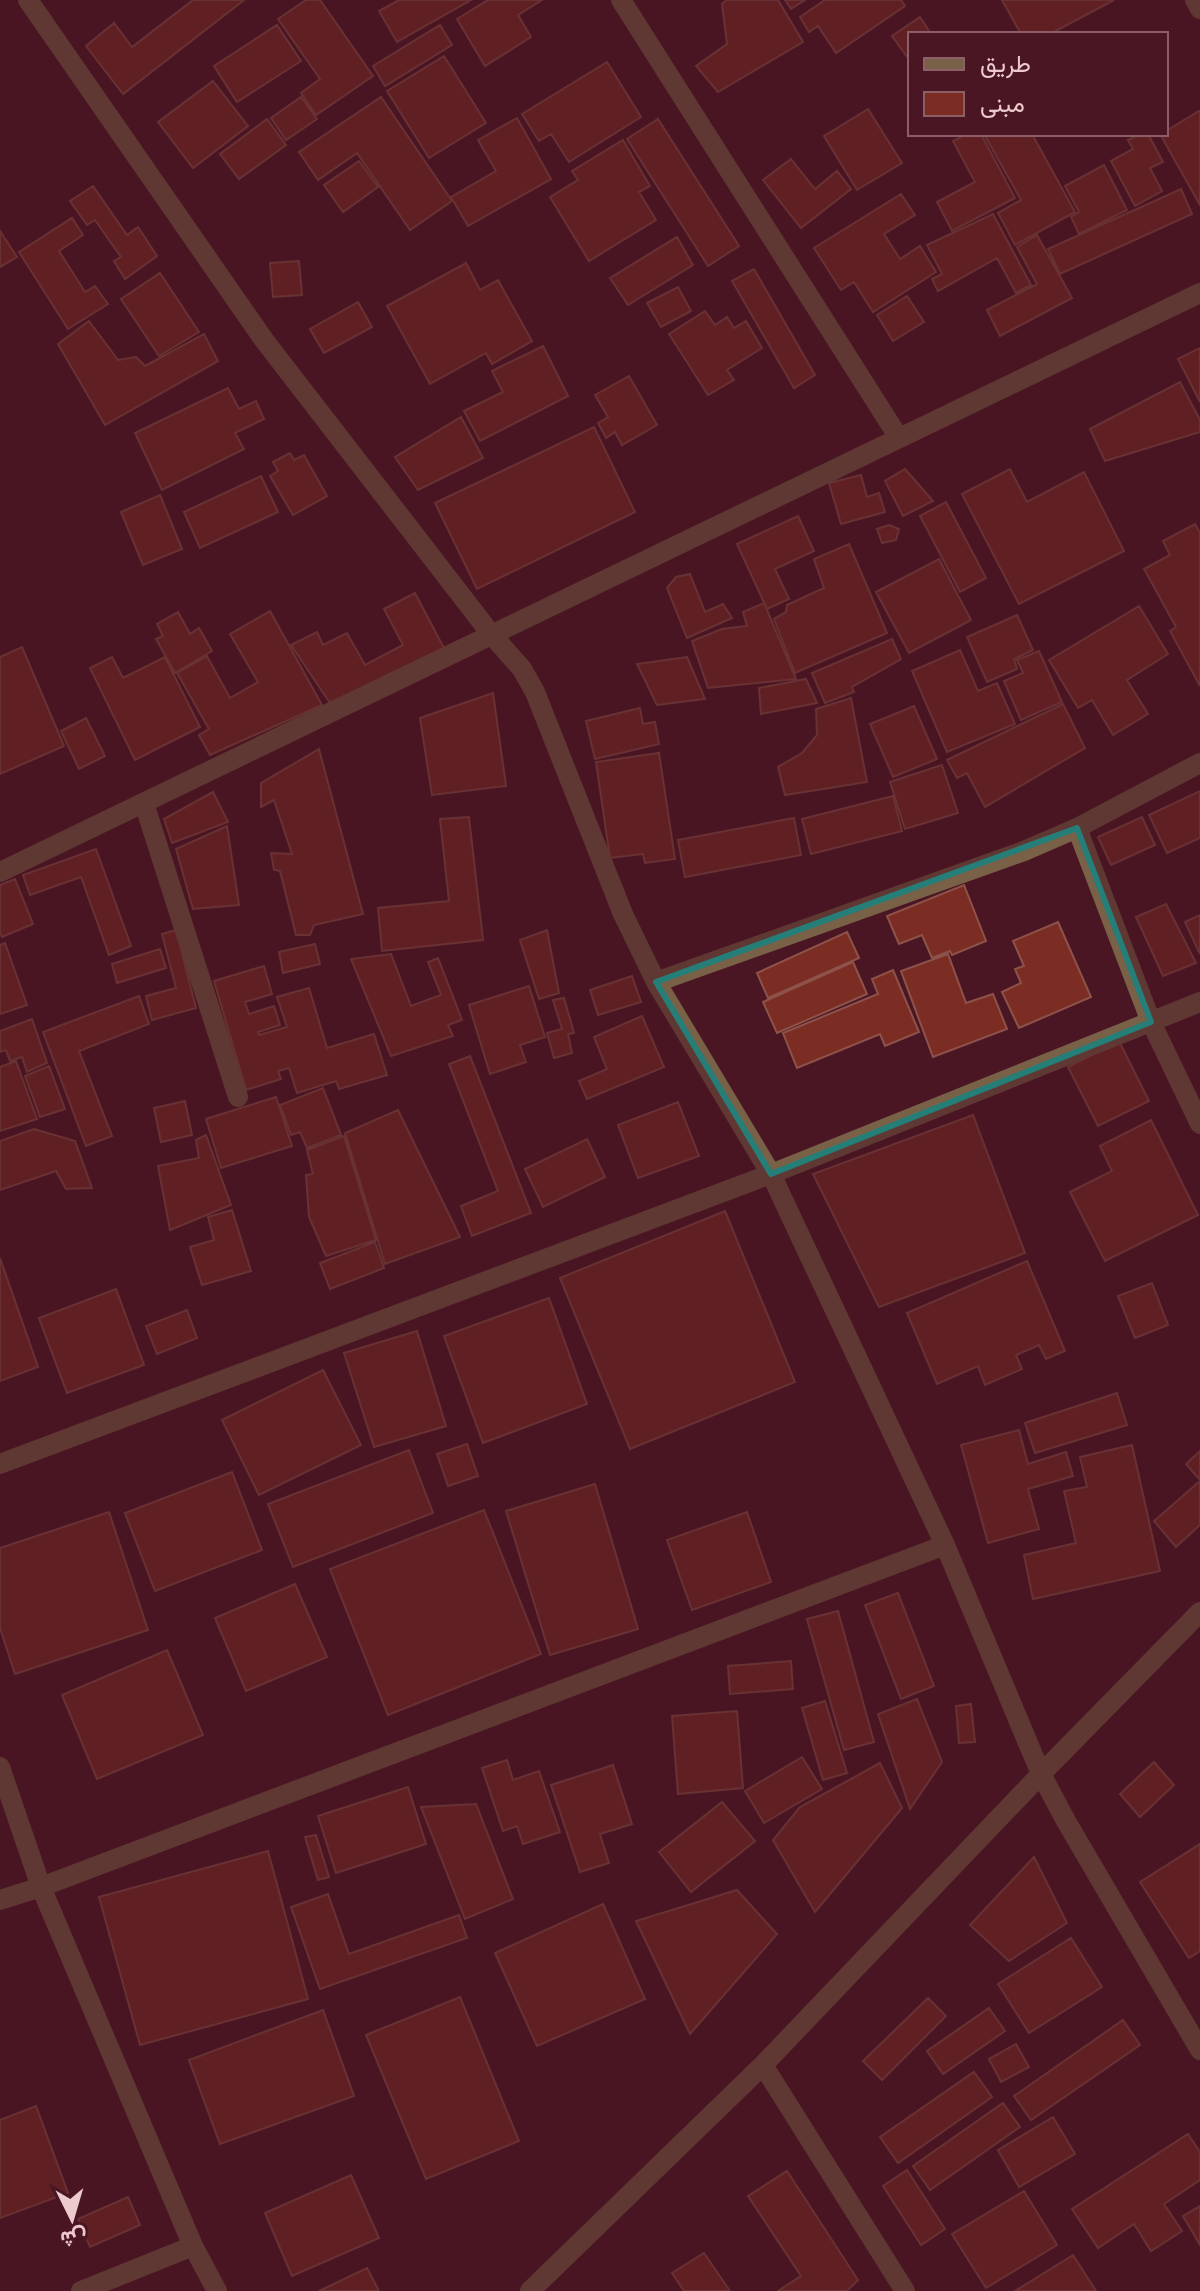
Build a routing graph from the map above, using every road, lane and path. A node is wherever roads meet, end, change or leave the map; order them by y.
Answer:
1 (28, 0) edge
2 (621, 0) edge
3 (1195, 0) edge
4 (1200, 9) edge
5 (1200, 293) edge
6 (899, 438) junction
7 (491, 634) junction
8 (1200, 763) edge
9 (144, 803) junction
10 (1077, 828) junction
11 (0, 872) edge
12 (656, 982) junction
13 (1200, 1002) edge
14 (1151, 1022) junction
15 (238, 1097) dead end
16 (1200, 1124) edge
17 (771, 1174) junction
18 (0, 1464) edge
19 (945, 1545) junction
20 (1200, 1612) edge
21 (0, 1767) edge
22 (1041, 1774) junction
23 (41, 1887) junction
24 (0, 1900) edge
25 (1200, 2050) edge
26 (763, 2065) junction
27 (193, 2246) junction
28 (81, 2291) edge
29 (217, 2291) edge
30 (530, 2291) edge
31 (905, 2291) edge

1 - 7 street
2 - 6 street
3 - 4 street
5 - 6 street
6 - 7 street
7 - 9 street
7 - 12 street
8 - 10 street
9 - 11 street
9 - 15 street
10 - 12 street
10 - 14 street
12 - 17 street
13 - 14 street
14 - 16 street
14 - 17 street
17 - 18 street
17 - 19 street
19 - 22 street
19 - 23 street
20 - 22 street
21 - 23 street
22 - 25 street
22 - 26 street
23 - 24 street
23 - 27 street
26 - 30 street
26 - 31 street
27 - 28 street
27 - 29 street

